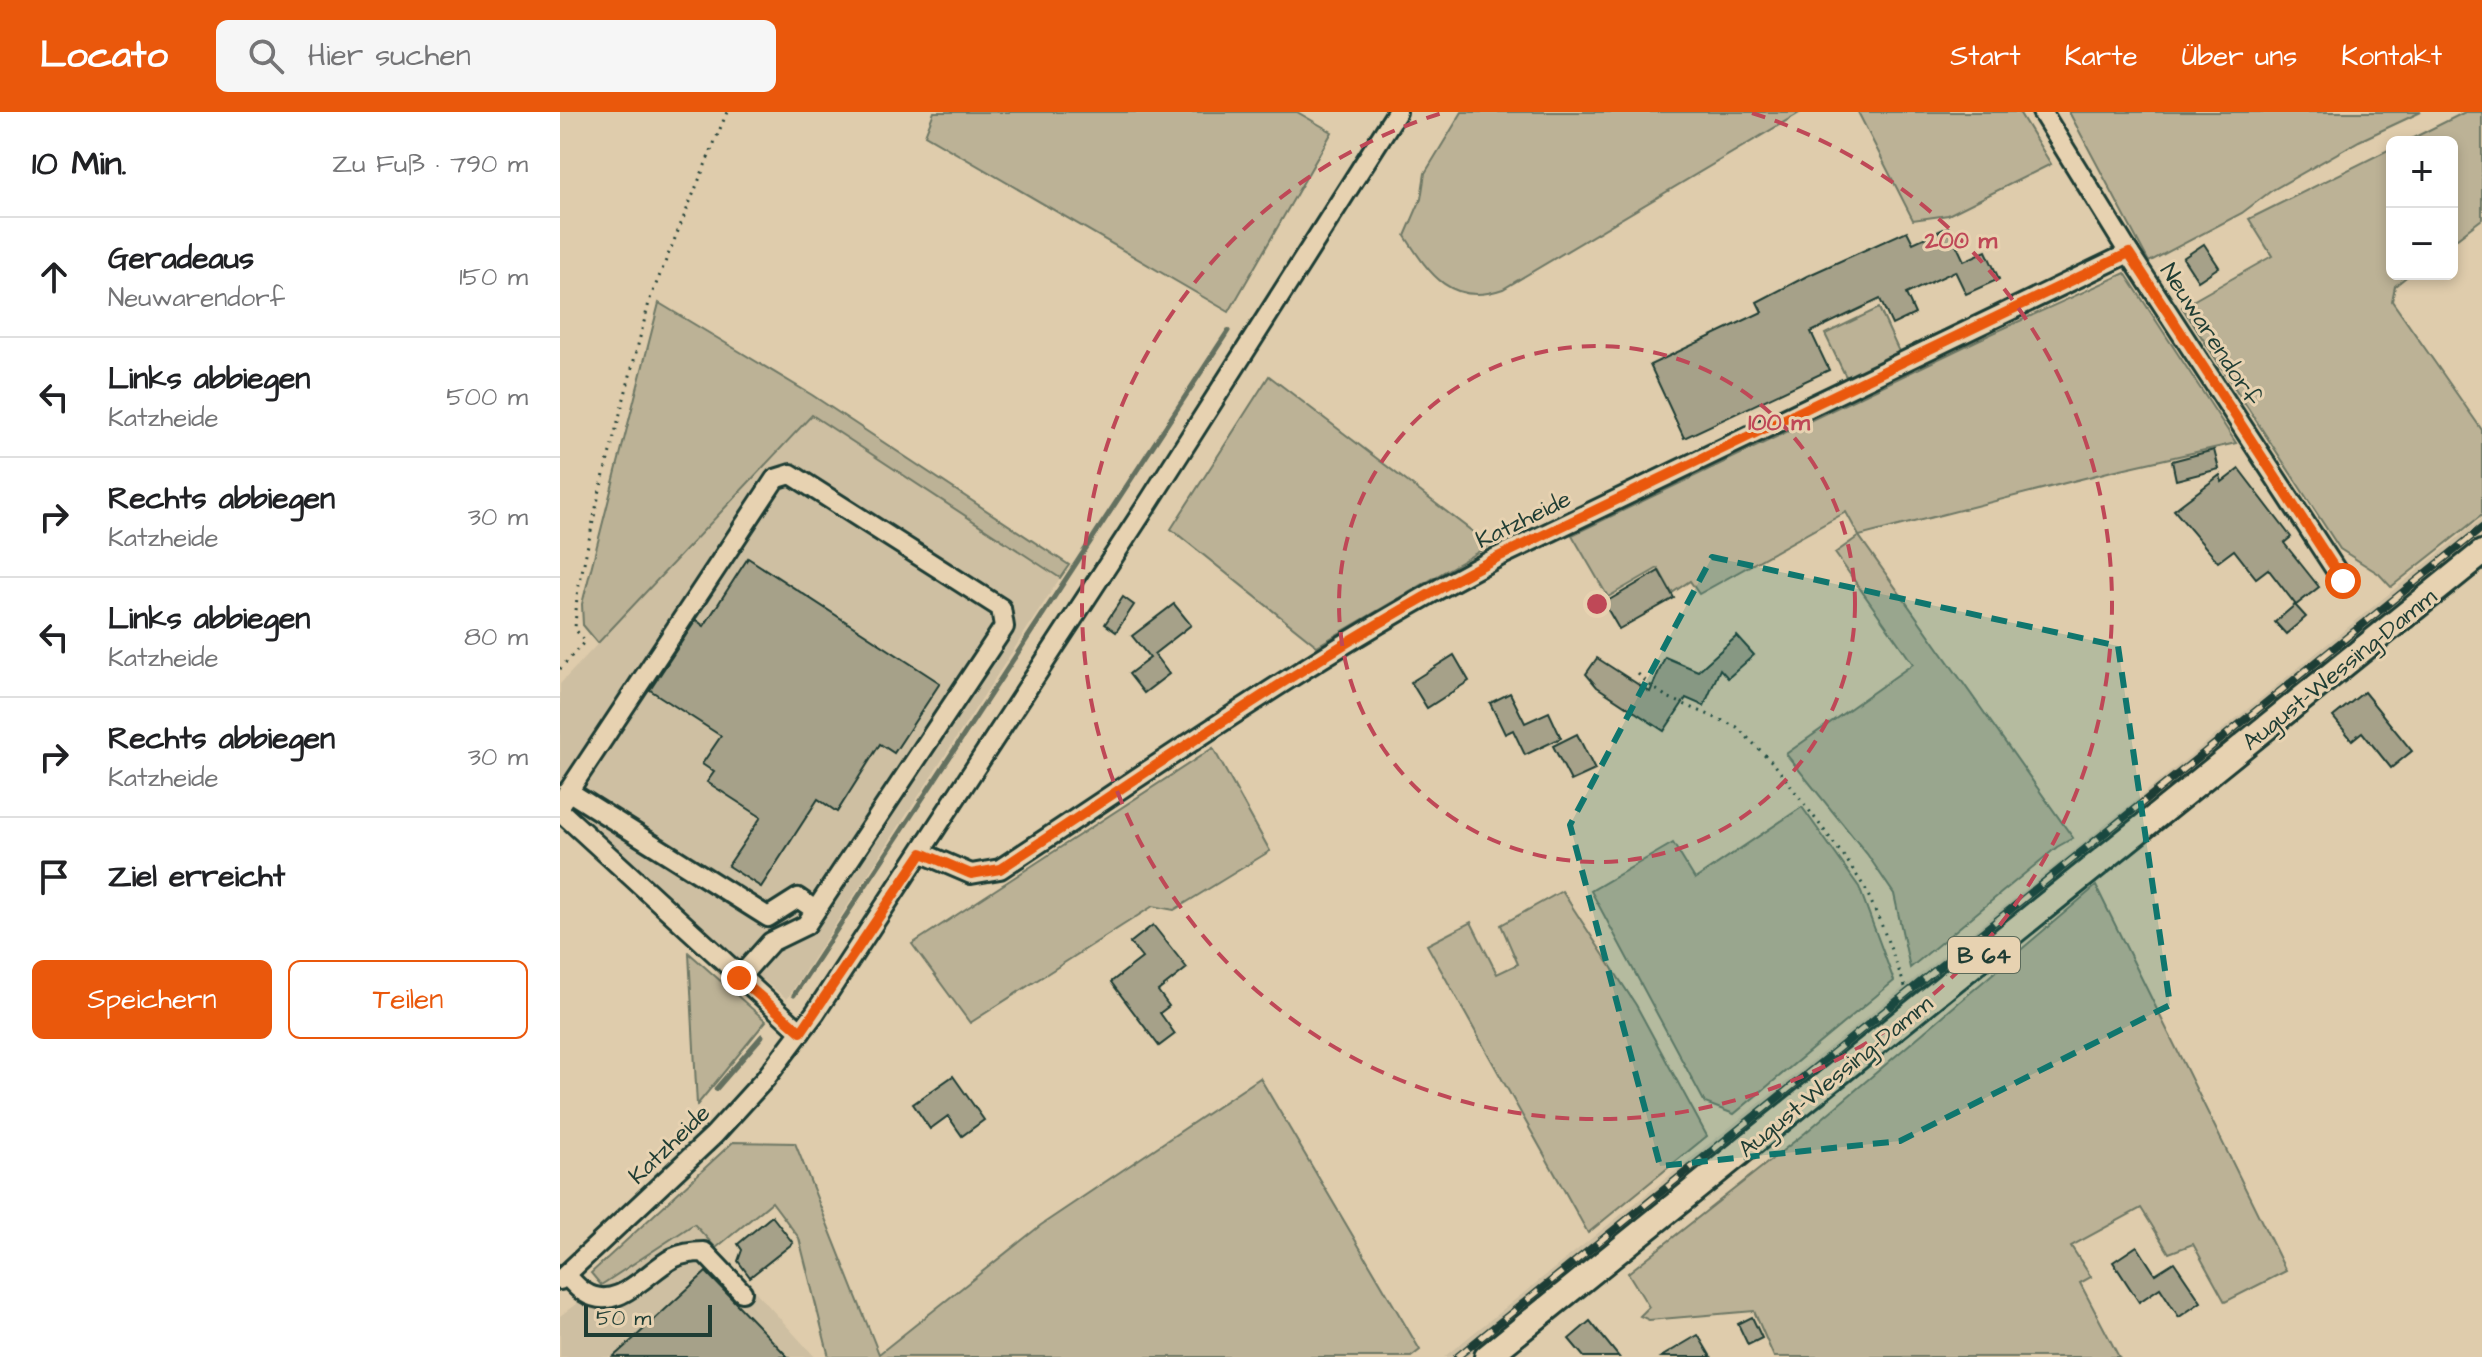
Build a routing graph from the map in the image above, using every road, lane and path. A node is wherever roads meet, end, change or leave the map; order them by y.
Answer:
1 (727, 112) edge
2 (1397, 112) edge
3 (2046, 114) edge
4 (2129, 253) junction
5 (2482, 553) edge
6 (2343, 581) dead end
7 (560, 669) edge
8 (1638, 674) dead end
9 (564, 798) edge
10 (560, 811) edge
11 (922, 853) junction
12 (815, 910) junction
13 (739, 978) junction
14 (1903, 984) dead end
15 (801, 1032) junction
16 (563, 1277) edge
17 (742, 1292) dead end
18 (1487, 1357) edge

1 - 7 path
2 - 11 street, Katzheide
3 - 4 street, Neuwarendorf
4 - 6 street, Neuwarendorf
4 - 11 street, Katzheide
5 - 18 main road, August-Wessing-Damm / B 64
8 - 14 path
9 - 12 street
9 - 12 street
10 - 13 street
11 - 15 street, Katzheide
12 - 13 street
13 - 15 street
15 - 16 street, Katzheide
16 - 17 street

